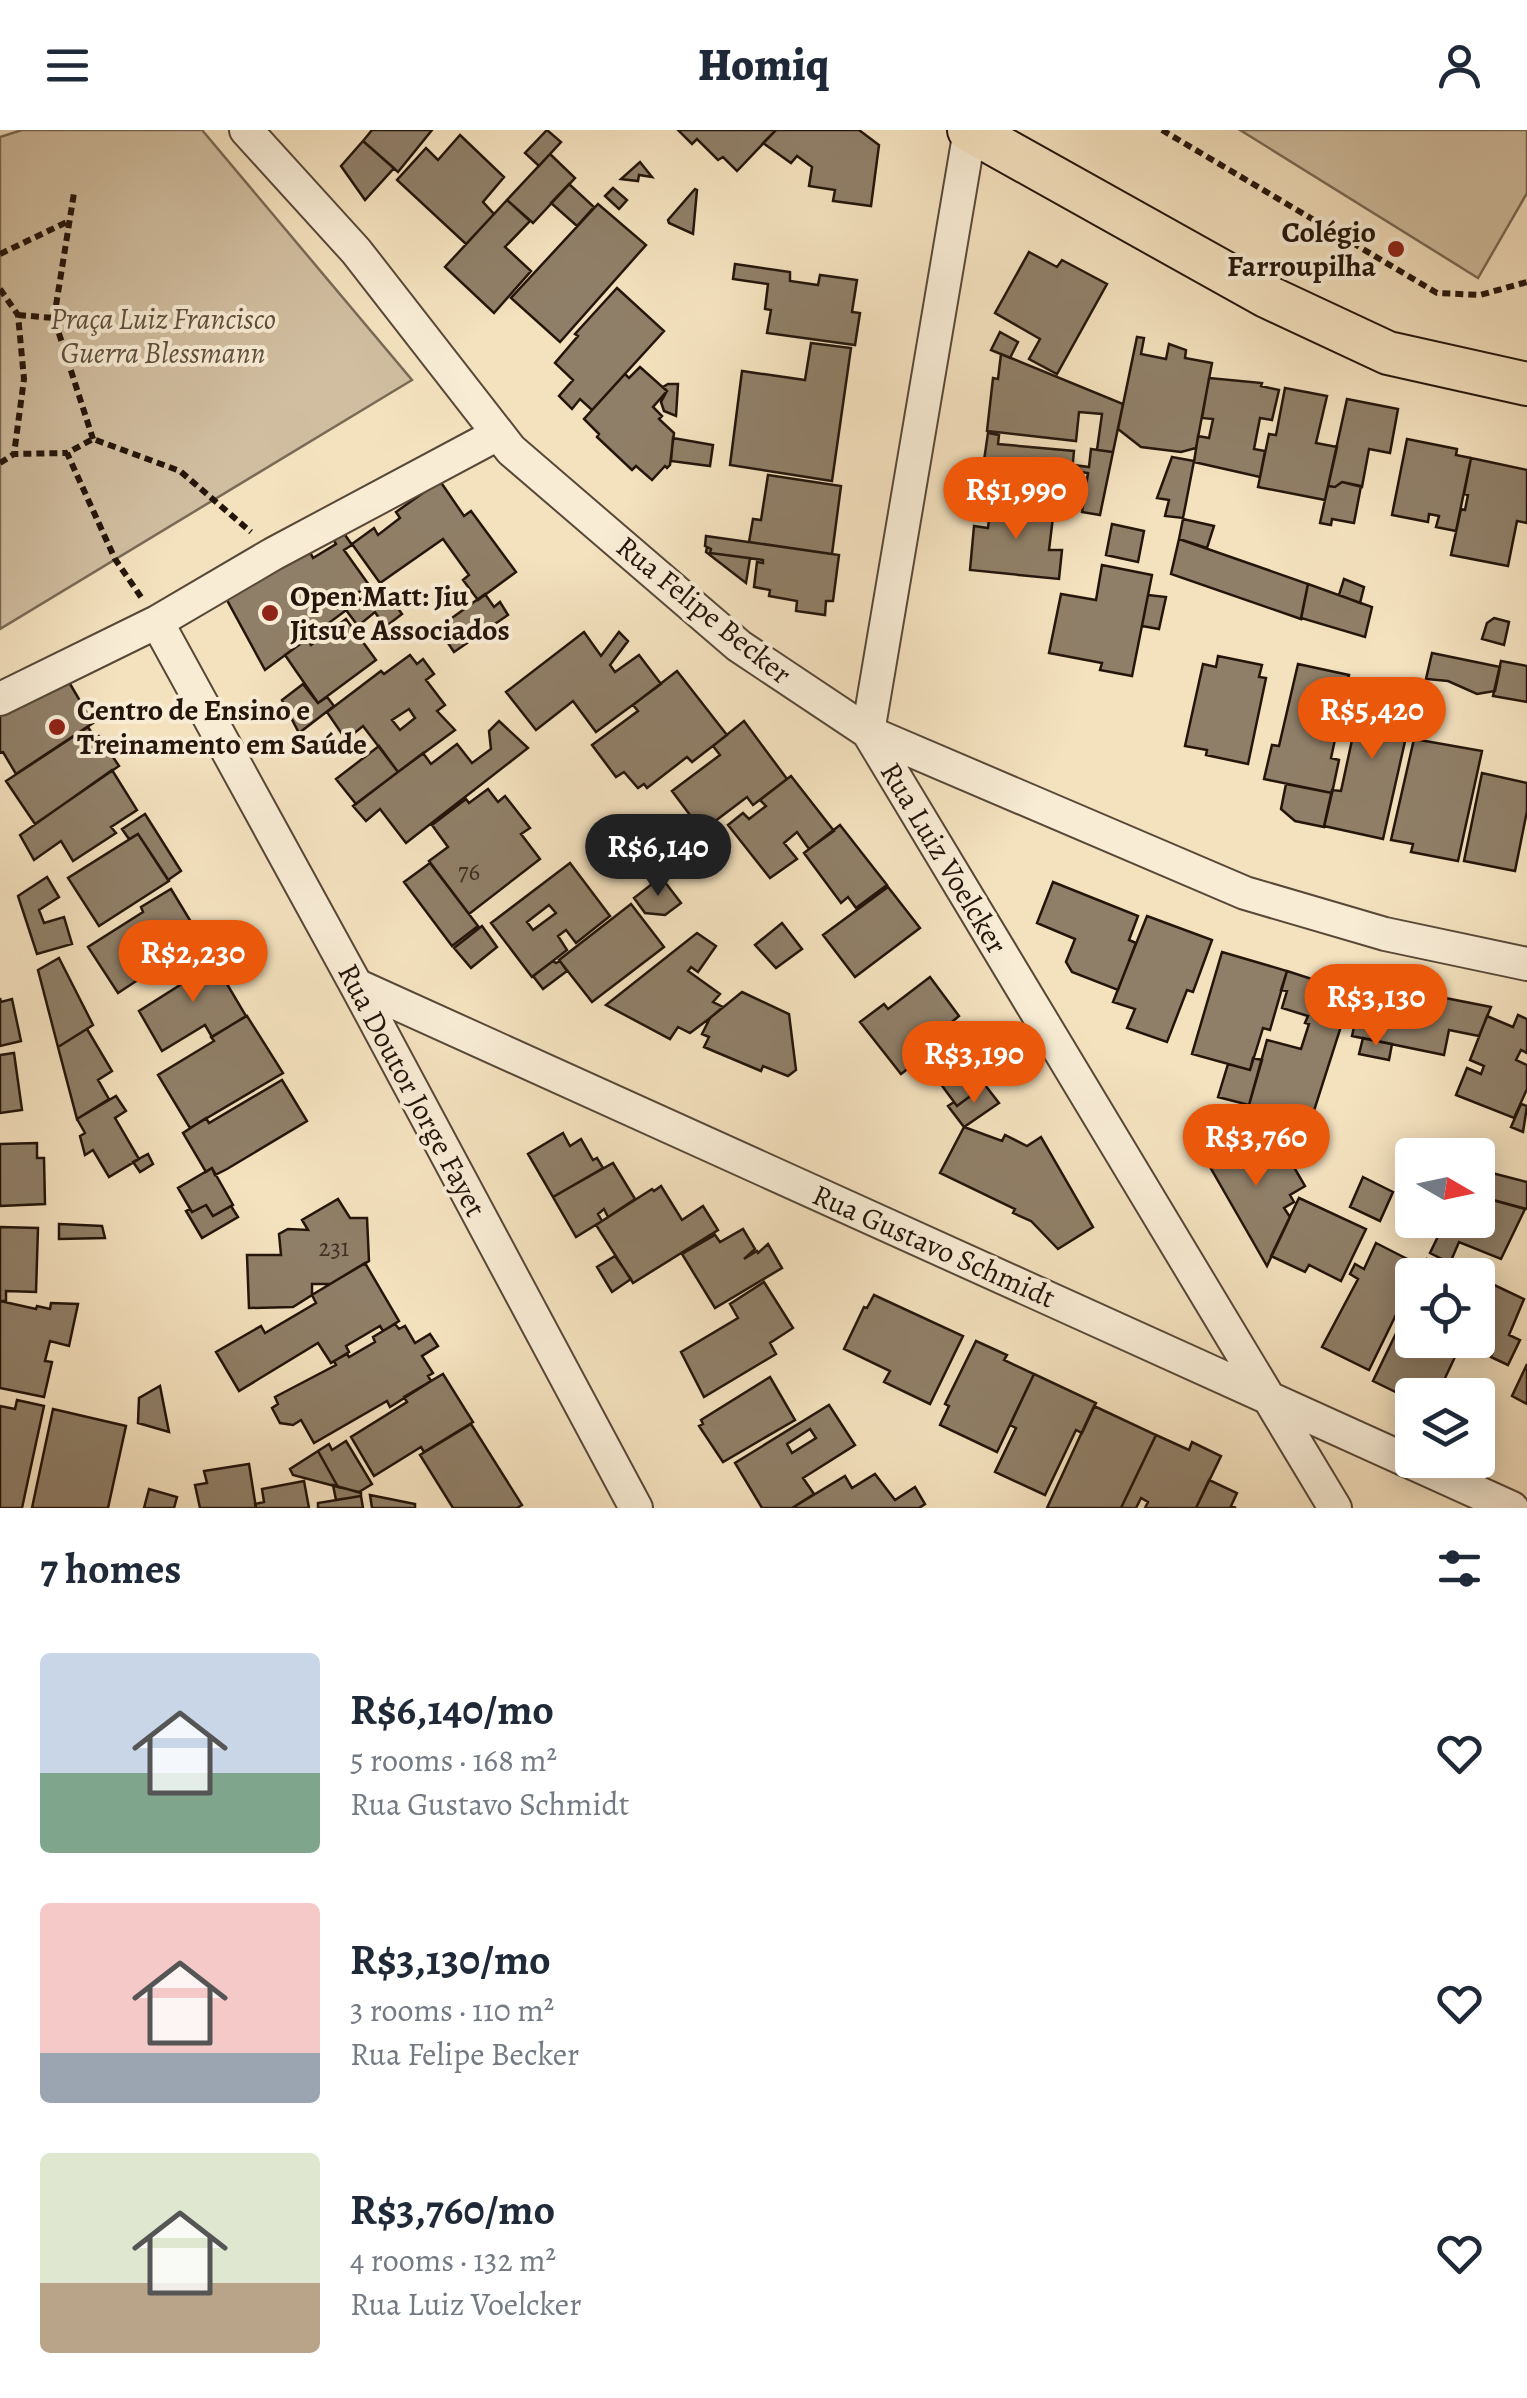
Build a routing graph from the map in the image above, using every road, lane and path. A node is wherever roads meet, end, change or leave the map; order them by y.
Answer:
1 (246, 130) edge
2 (970, 130) edge
3 (1162, 130) edge
4 (74, 193) dead end
5 (69, 221) junction
6 (0, 254) edge
7 (1527, 282) edge
8 (0, 289) edge
9 (18, 315) junction
10 (54, 318) junction
11 (1527, 384) edge
12 (496, 434) junction
13 (93, 439) junction
14 (68, 453) junction
15 (14, 454) junction
16 (0, 463) edge
17 (274, 554) junction
18 (157, 622) junction
19 (0, 699) edge
20 (868, 732) junction
21 (1527, 964) edge
22 (356, 984) junction
23 (1270, 1398) junction
24 (636, 1508) edge
25 (1335, 1508) edge
26 (1512, 1508) edge

1 - 12 street, Rua Felipe Becker
2 - 11 main road
2 - 20 street, Rua Luiz Voelcker
3 - 7 path
4 - 5 path
5 - 6 path
5 - 10 path
8 - 9 path
9 - 10 path
9 - 15 path
10 - 13 path
12 - 17 street
12 - 20 street, Rua Felipe Becker
13 - 14 path
13 - 17 path
14 - 15 path
14 - 18 path
15 - 16 path
17 - 18 street
18 - 19 street
18 - 22 street, Rua Doutor Jorge Fayet
20 - 21 street, Rua Felipe Becker
20 - 23 street, Rua Luiz Voelcker
22 - 23 street, Rua Gustavo Schmidt
22 - 24 street, Rua Doutor Jorge Fayet
23 - 25 street, Rua Luiz Voelcker
23 - 26 street, Rua Gustavo Schmidt

